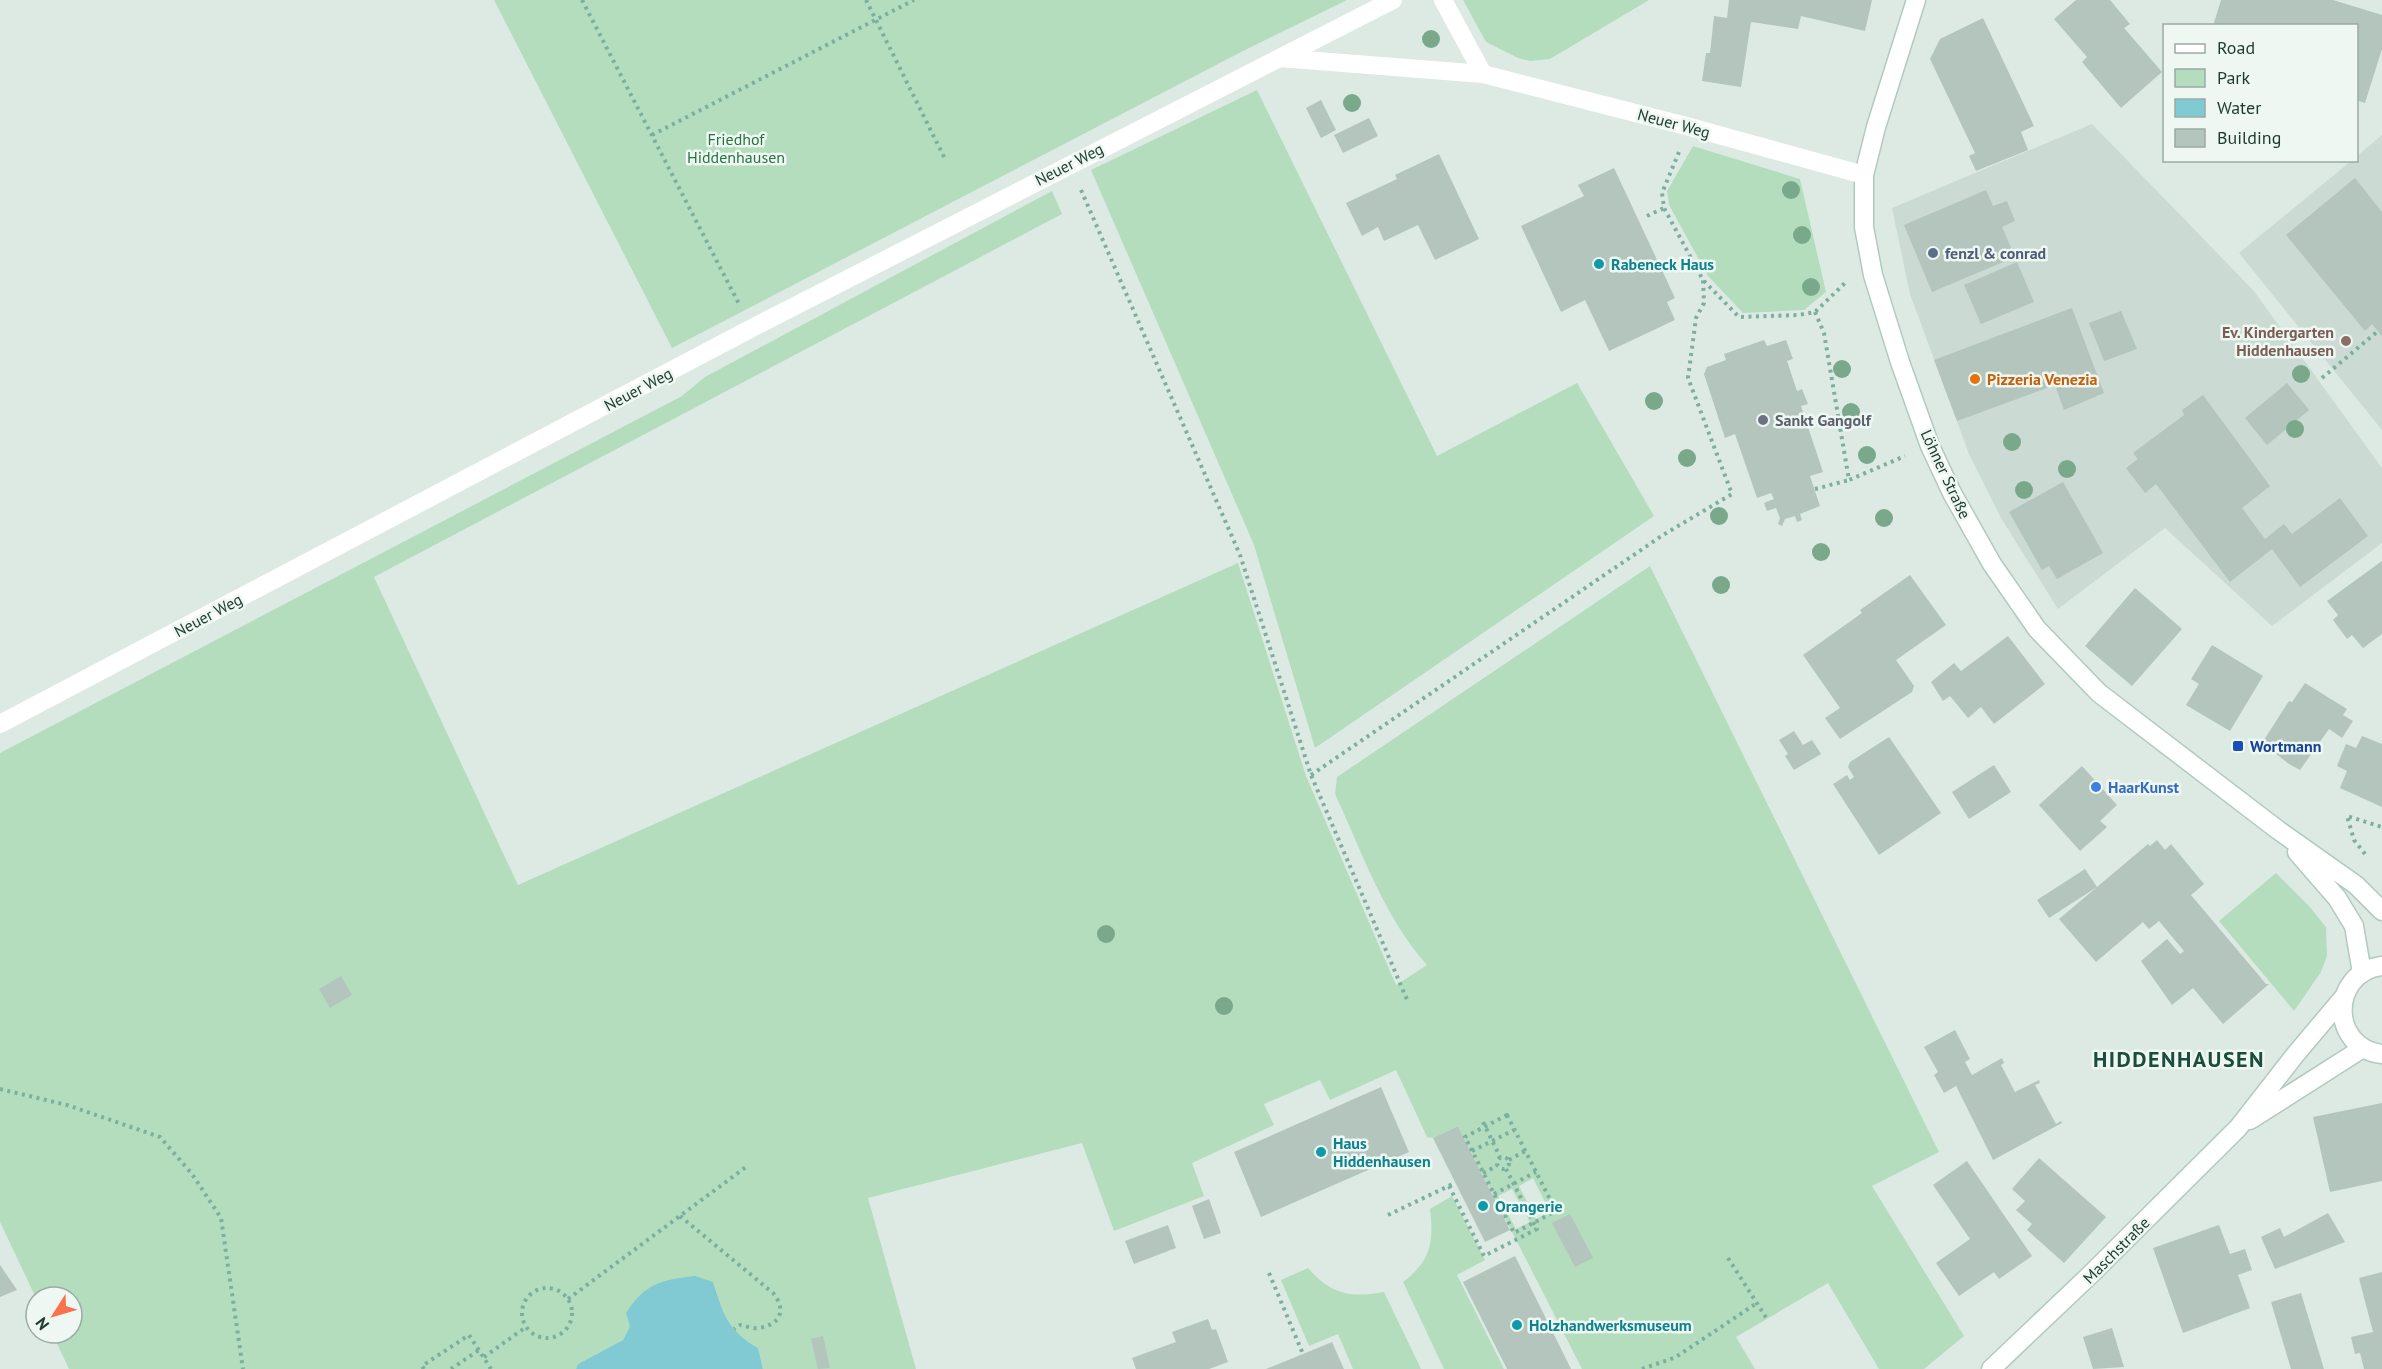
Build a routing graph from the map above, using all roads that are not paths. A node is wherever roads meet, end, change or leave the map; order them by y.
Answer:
1 (1393, 0) edge
2 (1443, 0) edge
3 (1916, 0) edge
4 (1279, 58) junction
5 (1483, 74) junction
6 (1864, 175) junction
7 (0, 724) edge
8 (2278, 830) junction
9 (2382, 911) edge
10 (2382, 966) edge
11 (2362, 973) junction
12 (2343, 998) junction
13 (2363, 1048) junction
14 (2382, 1054) edge
15 (2238, 1128) junction
16 (1990, 1369) edge

1 - 4 street, Neuer Weg
2 - 5 street
3 - 6 street, Löhner Straße
4 - 5 street, Neuer Weg
4 - 7 street, Neuer Weg
5 - 6 street, Neuer Weg
6 - 8 street, Löhner Straße
8 - 9 street, Löhner Straße
8 - 11 street, Löhner Straße
10 - 11 street
11 - 12 street, Maschstraße
12 - 13 street
12 - 15 street, Maschstraße
13 - 14 street
13 - 15 street, Maschstraße
15 - 16 street, Maschstraße

